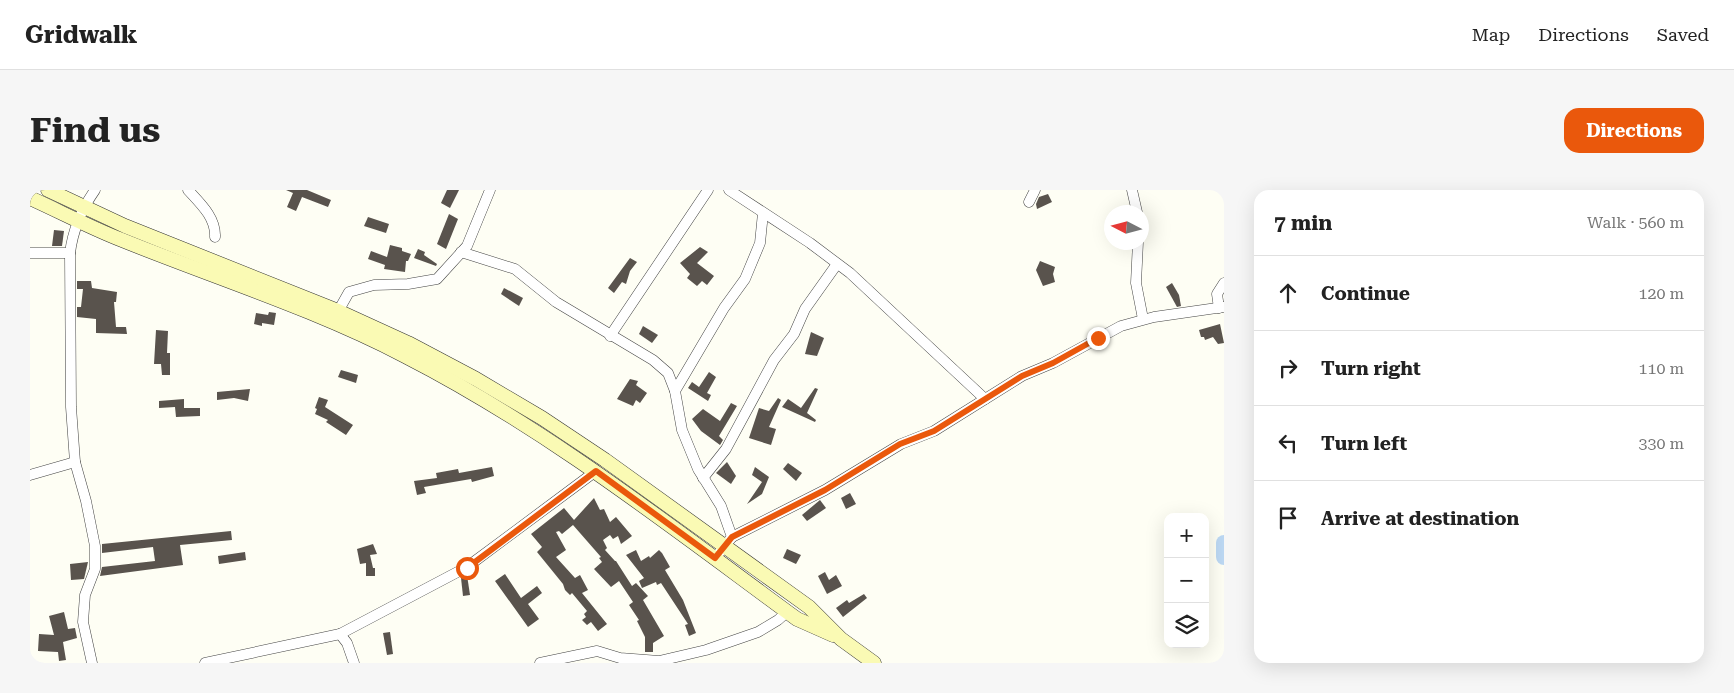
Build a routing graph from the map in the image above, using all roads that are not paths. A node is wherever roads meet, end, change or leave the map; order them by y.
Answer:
1 (48, 190) edge
2 (95, 190) edge
3 (188, 190) edge
4 (490, 190) edge
5 (708, 190) edge
6 (729, 190) edge
7 (1035, 190) edge
8 (1132, 190) edge
9 (30, 198) edge
10 (1029, 202) dead end
11 (1135, 205) edge
12 (84, 207) junction
13 (763, 212) junction
14 (78, 220) junction
15 (215, 237) dead end
16 (1138, 250) edge
17 (461, 252) junction
18 (30, 253) edge
19 (70, 253) junction
20 (837, 264) junction
21 (1224, 283) edge
22 (1222, 308) edge
23 (335, 317) junction
24 (1143, 319) junction
25 (610, 336) junction
26 (675, 391) junction
27 (986, 399) junction
28 (75, 462) junction
29 (596, 471) junction
30 (30, 475) edge
31 (704, 478) junction
32 (727, 542) junction
33 (715, 558) junction
34 (787, 612) junction
35 (340, 634) junction
36 (841, 639) junction
37 (92, 663) edge
38 (205, 663) edge
39 (354, 663) edge
40 (540, 663) edge
41 (874, 663) edge

1 - 12 main road
2 - 12 street
3 - 15 street
4 - 17 street
5 - 25 street
6 - 13 street
7 - 10 street
8 - 11 street
9 - 14 main road
12 - 14 street
12 - 23 main road
13 - 20 street
13 - 26 street
14 - 19 street
14 - 23 main road
16 - 24 street
17 - 23 street
17 - 25 street
18 - 19 street
19 - 28 street
20 - 27 street
20 - 31 street
21 - 22 street
22 - 24 street
23 - 29 main road
23 - 32 main road
24 - 27 street
25 - 26 street
26 - 31 street
27 - 32 street
28 - 30 street
28 - 37 street
29 - 33 main road
29 - 35 street
31 - 32 street
32 - 33 street
32 - 36 main road
33 - 34 main road
34 - 36 main road
34 - 40 street
35 - 38 street
35 - 39 street
36 - 41 main road

